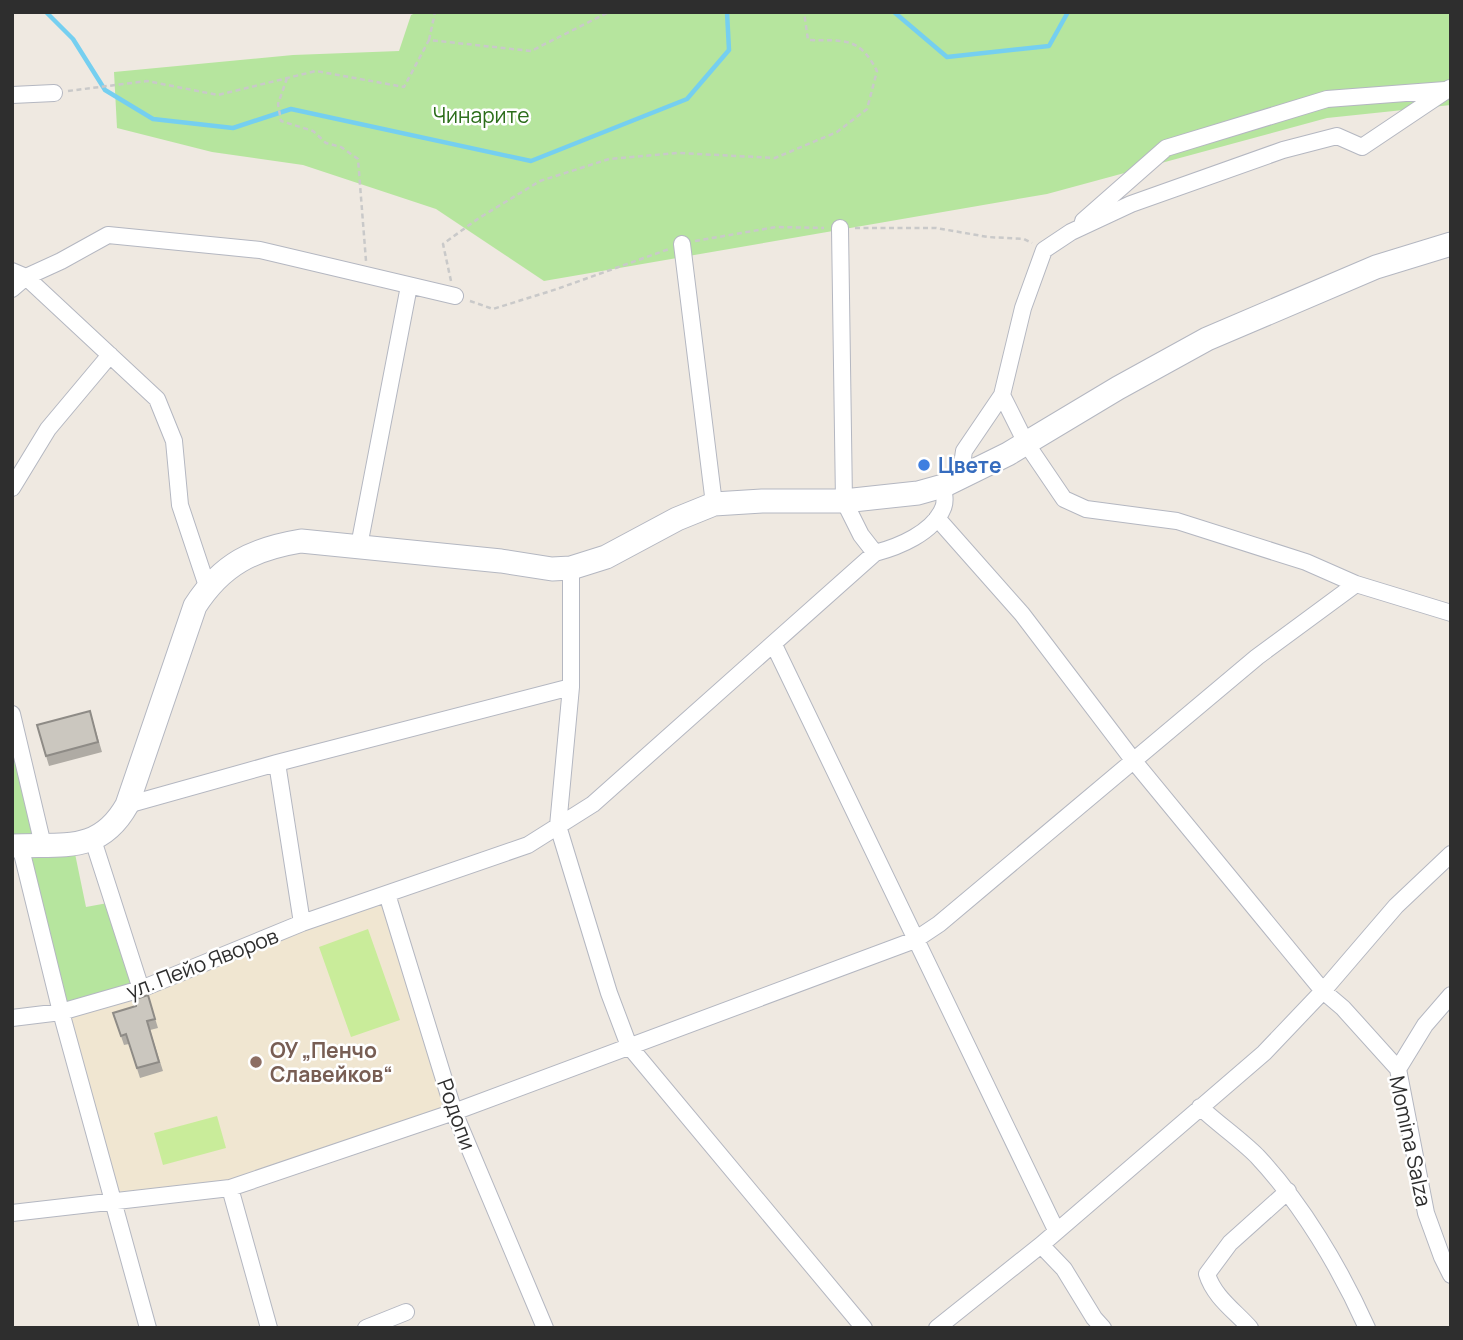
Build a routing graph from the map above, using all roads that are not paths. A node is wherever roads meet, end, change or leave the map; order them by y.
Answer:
1 (1450, 88) edge
2 (54, 93) road end
3 (12, 95) edge
4 (841, 228) road end
5 (1071, 232) junction
6 (682, 244) road end
7 (1451, 244) edge
8 (19, 274) edge
9 (408, 286) junction
10 (12, 289) edge
11 (455, 296) road end
12 (110, 355) junction
13 (1002, 395) junction
14 (1026, 443) junction
15 (951, 482) junction
16 (12, 488) edge
17 (844, 501) junction
18 (714, 504) junction
19 (937, 519) junction
20 (359, 546) junction
21 (875, 553) junction
22 (571, 568) junction
23 (1356, 584) junction
24 (207, 586) junction
25 (1451, 612) edge
26 (774, 645) junction
27 (571, 687) junction
28 (12, 714) edge
29 (1133, 760) junction
30 (277, 762) junction
31 (127, 805) junction
32 (558, 826) junction
33 (93, 840) junction
34 (25, 846) edge
35 (1451, 854) edge
36 (387, 894) junction
37 (302, 923) junction
38 (915, 940) junction
39 (141, 989) junction
40 (1323, 991) junction
41 (1451, 995) edge
42 (61, 1012) junction
43 (12, 1018) edge
44 (629, 1046) junction
45 (1398, 1069) junction
46 (1200, 1107) junction
47 (454, 1112) junction
48 (230, 1188) junction
49 (1288, 1191) junction
50 (112, 1201) junction
51 (12, 1213) edge
52 (1056, 1230) junction
53 (1041, 1245) junction
54 (1451, 1275) edge
55 (406, 1312) dead end
56 (148, 1328) edge
57 (269, 1328) edge
58 (366, 1328) edge
59 (545, 1328) edge
60 (864, 1328) edge
61 (937, 1328) edge
62 (1103, 1328) edge
63 (1250, 1328) edge
64 (1367, 1328) edge

1 - 5 street
1 - 5 street
2 - 3 street
4 - 17 street
5 - 13 street
6 - 18 street
7 - 14 street
8 - 9 street
8 - 10 street
8 - 12 street
9 - 11 street
9 - 20 street
12 - 16 street
12 - 24 street
13 - 14 street
13 - 15 street
14 - 15 street
14 - 23 street
15 - 17 street
15 - 19 street
17 - 18 street
17 - 21 street
18 - 22 street
19 - 21 street
19 - 29 street, Momina Salza
20 - 22 street
20 - 24 street
21 - 26 street, ул. Пейо Яворов
22 - 27 street
23 - 25 street
23 - 29 street
24 - 31 street
26 - 32 street, ул. Пейо Яворов
26 - 38 street
27 - 30 street
27 - 32 street
28 - 34 street
29 - 38 street
29 - 40 street, Momina Salza
30 - 31 street
30 - 37 street
31 - 33 street
32 - 36 street, ул. Пейо Яворов
32 - 44 street
33 - 34 street
33 - 39 street
34 - 42 street
35 - 40 street
36 - 37 street, ул. Пейо Яворов
36 - 47 street, Родопи
37 - 39 street, ул. Пейо Яворов
38 - 44 street
38 - 52 street
39 - 42 street, ул. Пейо Яворов
40 - 45 street, Momina Salza
40 - 46 street
41 - 45 street
42 - 43 street, ул. Пейо Яворов
42 - 50 street
44 - 47 street
44 - 60 street
45 - 54 street, Momina Salza
46 - 49 street
46 - 52 street
47 - 48 street
47 - 59 street, Родопи
48 - 50 street
48 - 57 street
49 - 63 street
49 - 64 street
50 - 51 street
50 - 56 street
52 - 53 street
53 - 61 street
53 - 62 street
55 - 58 street

